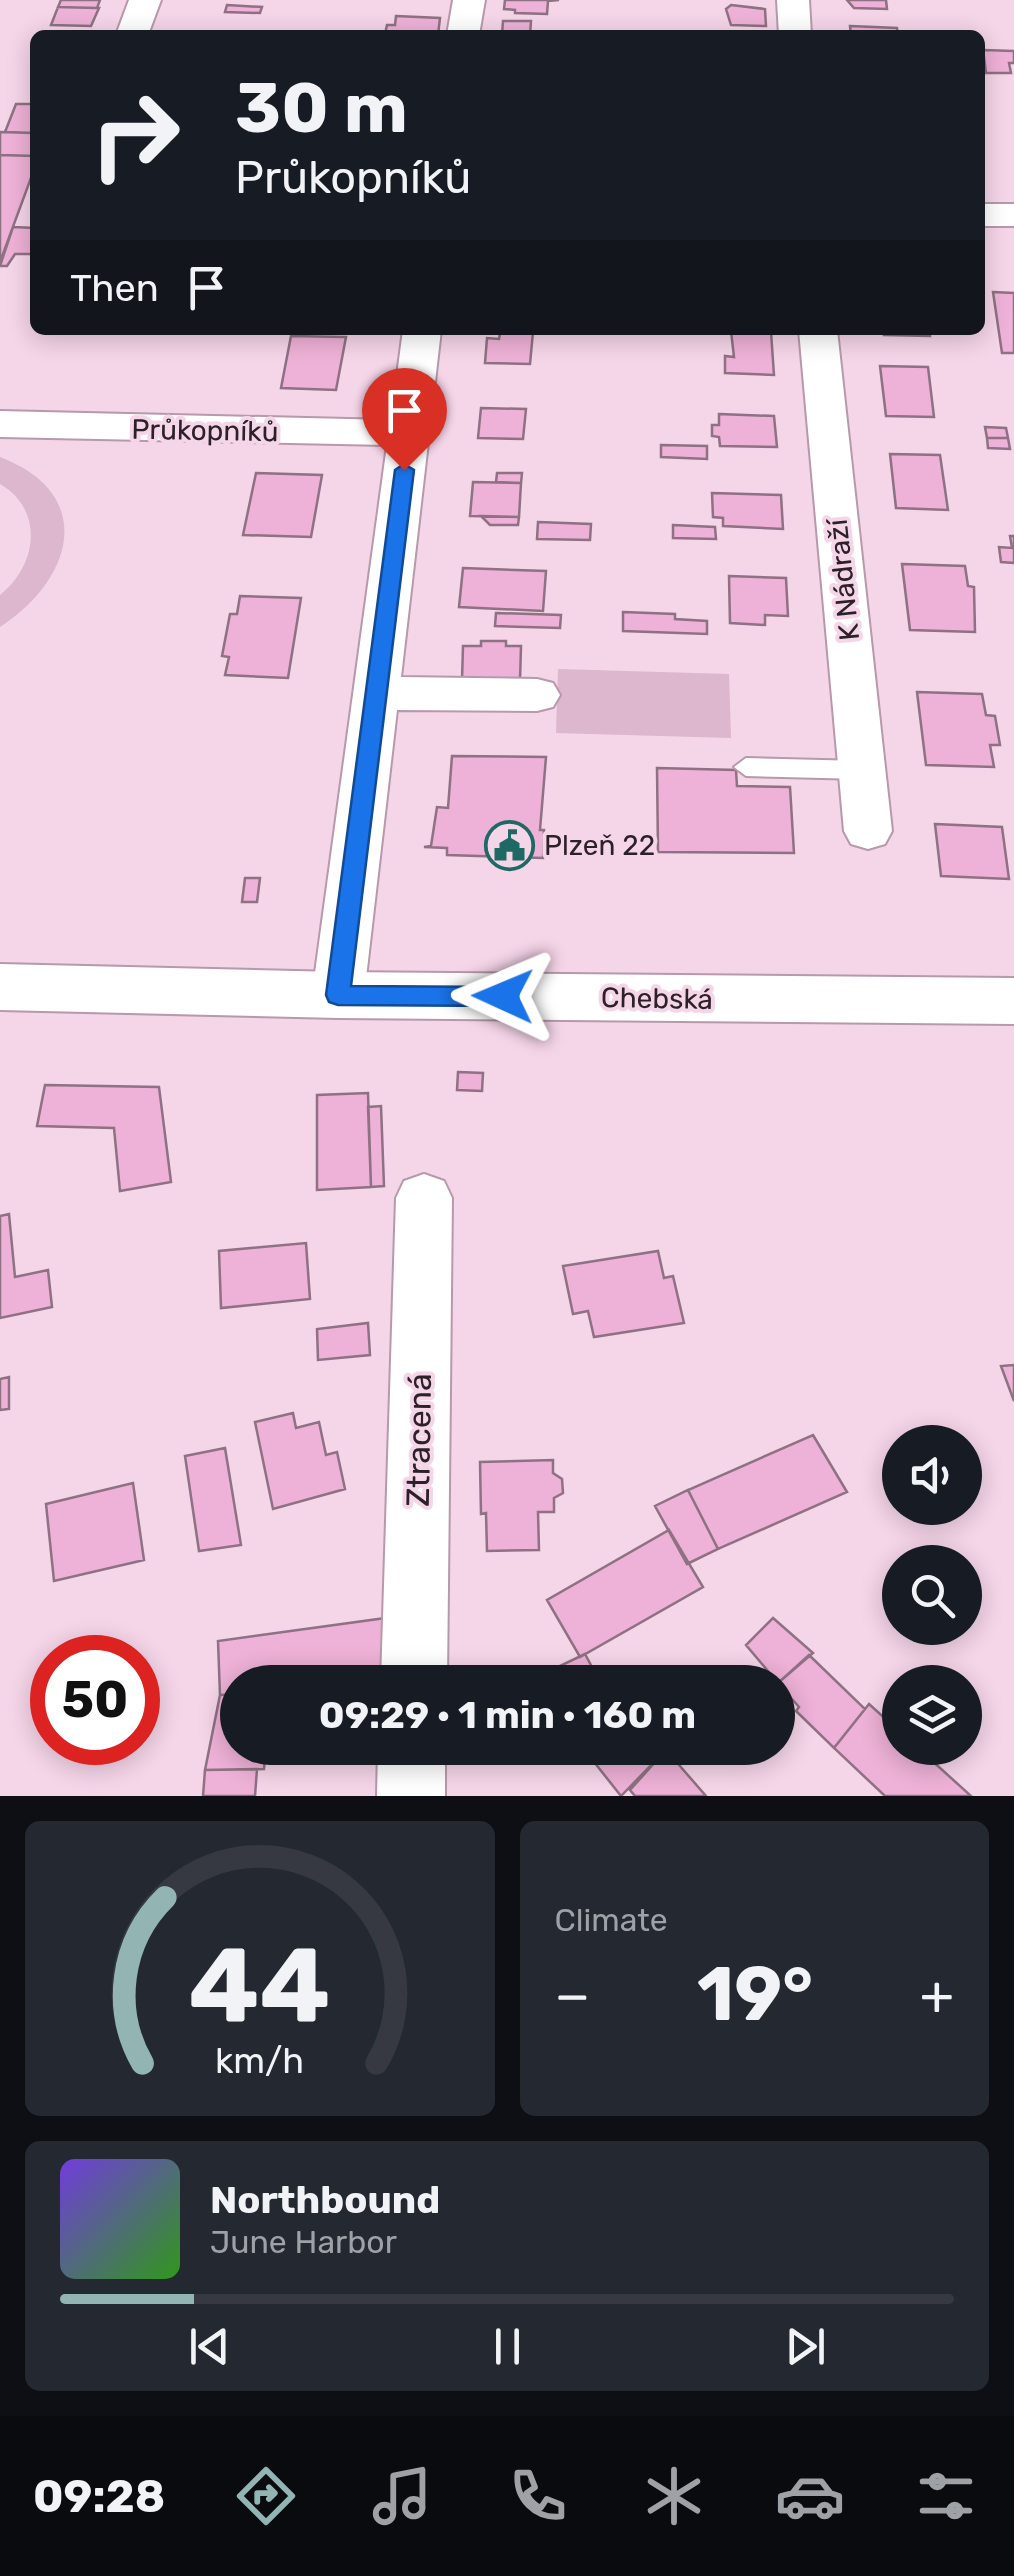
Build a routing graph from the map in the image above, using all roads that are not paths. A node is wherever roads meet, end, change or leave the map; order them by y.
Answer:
1 (145, 0) edge
2 (468, 0) edge
3 (793, 0) edge
4 (134, 30) edge
5 (464, 30) edge
6 (795, 30) edge
7 (985, 214) edge
8 (1014, 215) edge
9 (421, 335) edge
10 (818, 335) edge
11 (0, 424) edge
12 (409, 433) junction
13 (376, 693) junction
14 (537, 695) dead end
15 (746, 767) dead end
16 (862, 770) junction
17 (868, 831) dead end
18 (0, 987) edge
19 (338, 995) junction
20 (1014, 1001) edge
21 (424, 1198) dead end
22 (414, 1665) edge
23 (412, 1765) edge
24 (412, 1796) edge

1 - 4 street
2 - 5 street
3 - 6 street
7 - 8 street
9 - 12 street
10 - 16 street, K Nádraží
11 - 12 street, Průkopníků
12 - 13 street
13 - 14 street
13 - 19 street
15 - 16 lane
16 - 17 street, K Nádraží
18 - 19 main road, Chebská
19 - 20 main road, Chebská
21 - 22 street, Ztracená
23 - 24 street

